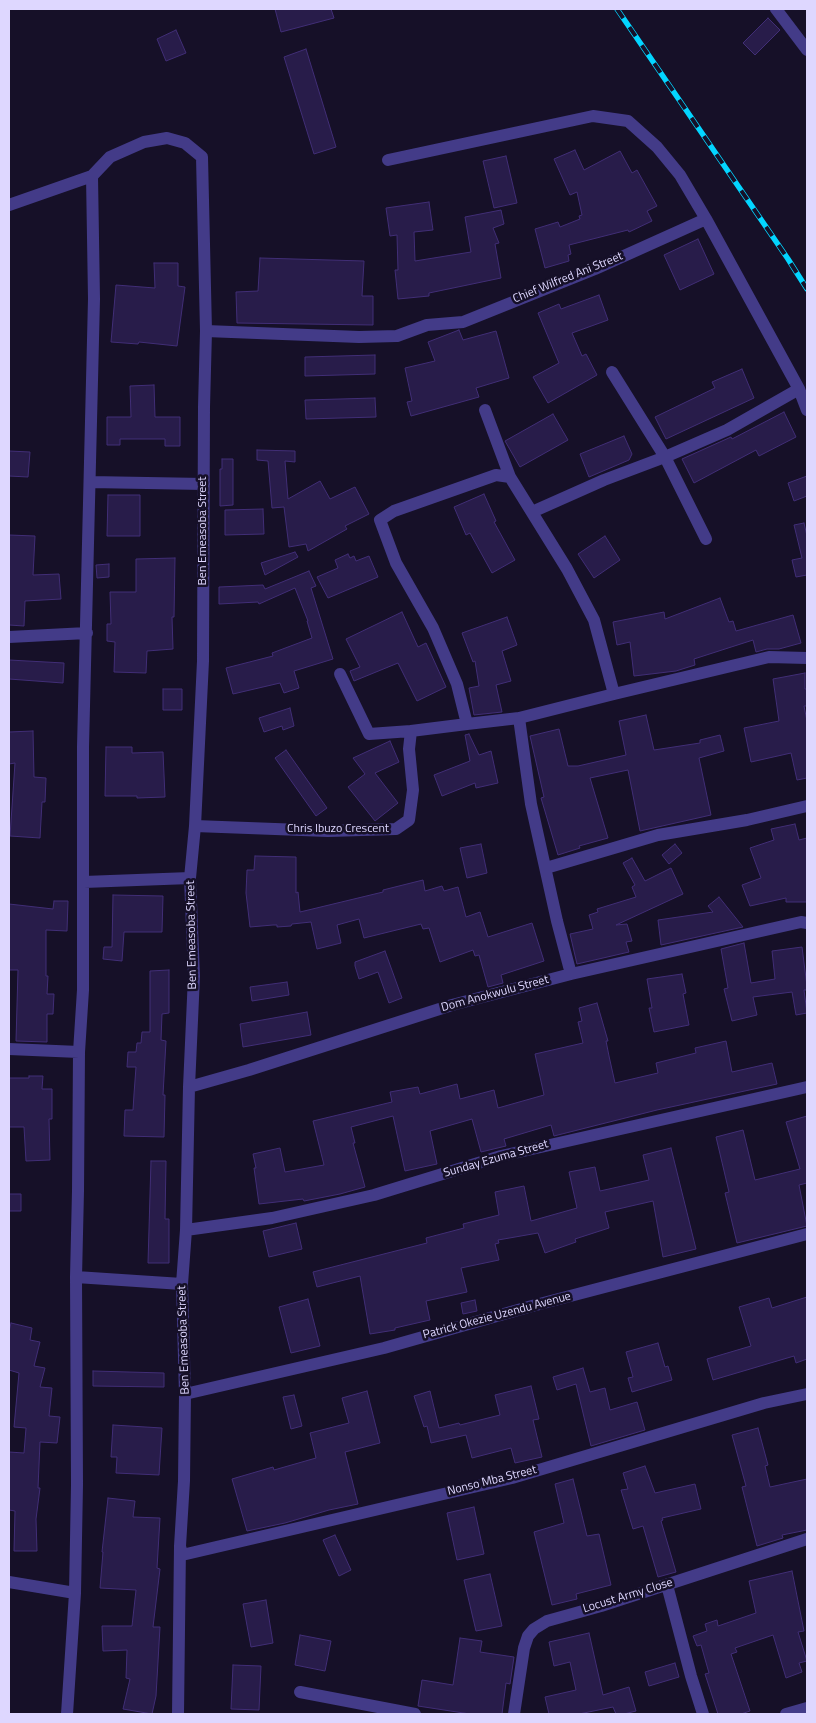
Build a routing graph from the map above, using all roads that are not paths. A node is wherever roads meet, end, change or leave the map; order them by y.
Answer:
1 (776, 9) edge
2 (807, 50) edge
3 (388, 160) dead end
4 (92, 176) junction
5 (9, 205) edge
6 (706, 219) junction
7 (206, 331) junction
8 (612, 372) dead end
9 (799, 389) junction
10 (485, 410) dead end
11 (807, 410) edge
12 (665, 457) junction
13 (510, 477) junction
14 (90, 482) junction
15 (204, 484) junction
16 (532, 512) junction
17 (706, 539) dead end
18 (87, 633) junction
19 (9, 637) edge
20 (807, 658) edge
21 (340, 674) dead end
22 (614, 694) junction
23 (519, 718) junction
24 (467, 724) junction
25 (411, 731) junction
26 (807, 806) edge
27 (195, 826) junction
28 (546, 868) junction
29 (190, 878) junction
30 (84, 882) junction
31 (807, 923) edge
32 (571, 974) junction
33 (9, 1049) edge
34 (79, 1052) junction
35 (189, 1087) junction
36 (807, 1087) edge
37 (186, 1230) junction
38 (807, 1234) edge
39 (76, 1277) junction
40 (182, 1284) junction
41 (186, 1394) junction
42 (807, 1394) edge
43 (807, 1539) edge
44 (180, 1546) junction
45 (9, 1582) edge
46 (667, 1585) junction
47 (75, 1593) junction
48 (300, 1692) dead end
49 (807, 1708) edge
50 (67, 1714) edge
51 (178, 1714) edge
52 (415, 1714) edge
53 (514, 1714) edge
54 (703, 1714) edge
55 (786, 1714) edge

1 - 2 street
3 - 6 street
4 - 5 street
4 - 7 street, Ben Emeasoba Street
4 - 14 street
6 - 7 street, Chief Wilfred Ani Street
6 - 9 street
7 - 15 street, Ben Emeasoba Street
8 - 12 street
9 - 11 street
9 - 12 street
10 - 13 street
12 - 16 street
12 - 17 street
13 - 16 street
13 - 24 street
14 - 15 street
14 - 18 street
15 - 27 street, Ben Emeasoba Street
16 - 22 street
18 - 19 street
18 - 30 street
20 - 22 street
21 - 25 street
22 - 23 street
23 - 24 street
23 - 28 street
24 - 25 street
25 - 27 street, Chris Ibuzo Crescent
26 - 28 street
27 - 29 street, Ben Emeasoba Street
28 - 32 street
29 - 30 street
29 - 35 street, Ben Emeasoba Street
30 - 34 street
31 - 32 street, Dom Anokwulu Street
32 - 35 street, Dom Anokwulu Street
33 - 34 street
34 - 39 street
35 - 37 street, Ben Emeasoba Street
36 - 37 street, Sunday Ezuma Street
37 - 40 street, Ben Emeasoba Street
38 - 41 street, Patrick Okezie Uzendu Avenue
39 - 40 street
39 - 47 street
40 - 41 street, Ben Emeasoba Street
41 - 44 street, Ben Emeasoba Street
42 - 44 street, Nonso Mba Street
43 - 46 street, Locust Army Close
44 - 51 street, Ben Emeasoba Street
45 - 47 street
46 - 53 street, Locust Army Close
46 - 54 street
47 - 50 street
48 - 52 street
49 - 55 street

